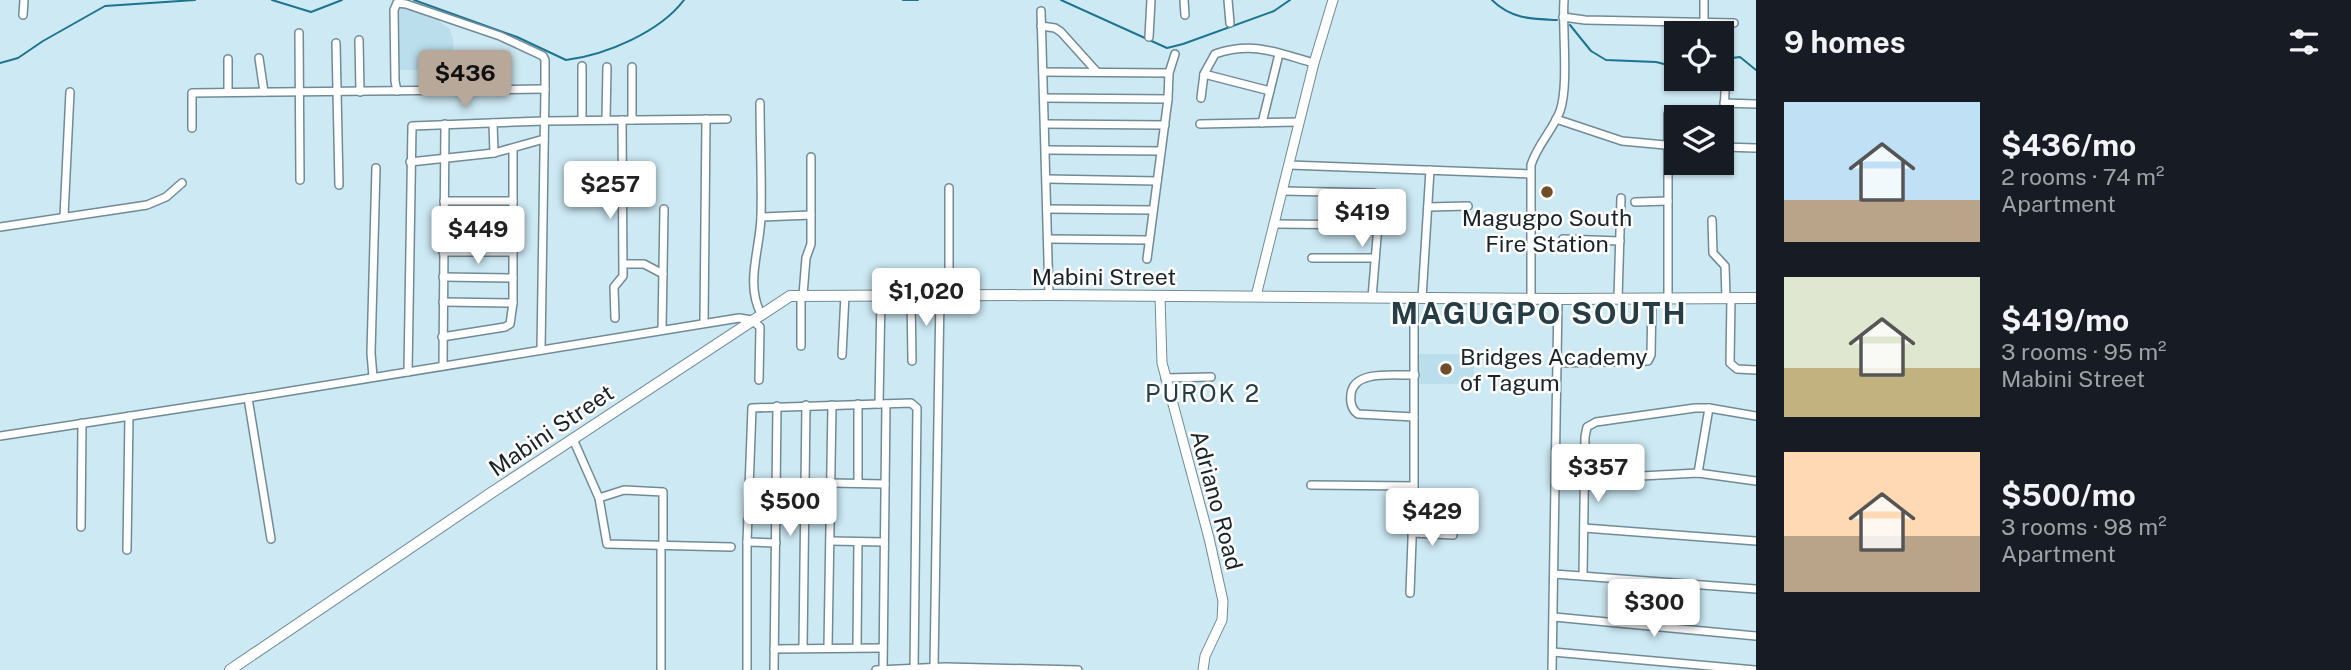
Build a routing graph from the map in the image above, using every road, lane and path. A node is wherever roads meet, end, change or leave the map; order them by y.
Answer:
1 (24, 0) edge
2 (1151, 0) edge
3 (1184, 0) edge
4 (1228, 0) edge
5 (1333, 0) edge
6 (1563, 0) edge
7 (1704, 0) edge
8 (1041, 11) dead end
9 (23, 15) dead end
10 (1185, 15) dead end
11 (1563, 17) junction
12 (1664, 21) edge
13 (1704, 21) edge
14 (1230, 23) dead end
15 (1041, 26) junction
16 (299, 33) dead end
17 (1149, 37) dead end
18 (359, 40) dead end
19 (336, 43) dead end
20 (1175, 54) dead end
21 (1279, 54) junction
22 (259, 58) dead end
23 (228, 59) dead end
24 (1314, 63) junction
25 (582, 66) dead end
26 (607, 67) dead end
27 (632, 68) dead end
28 (1043, 72) junction
29 (1097, 72) junction
30 (1169, 73) junction
31 (1204, 74) junction
32 (545, 89) junction
33 (397, 91) junction
34 (1270, 91) junction
35 (1725, 91) dead end
36 (70, 92) dead end
37 (228, 92) junction
38 (264, 92) junction
39 (298, 92) junction
40 (337, 92) junction
41 (360, 92) junction
42 (1045, 98) junction
43 (1201, 98) dead end
44 (1168, 99) junction
45 (760, 103) dead end
46 (1724, 103) joint
47 (1756, 104) edge
48 (1556, 118) junction
49 (706, 119) junction
50 (727, 119) dead end
51 (582, 120) junction
52 (606, 120) junction
53 (622, 120) junction
54 (632, 120) junction
55 (544, 121) junction
56 (1262, 122) junction
57 (1299, 122) junction
58 (493, 123) junction
59 (445, 124) junction
60 (1045, 124) junction
61 (1200, 124) dead end
62 (1164, 125) junction
63 (192, 128) dead end
64 (544, 139) junction
65 (1664, 145) edge
66 (1734, 147) edge
67 (1756, 148) edge
68 (513, 149) junction
69 (1046, 150) junction
70 (1161, 151) junction
71 (494, 153) junction
72 (811, 157) dead end
73 (444, 159) junction
74 (410, 162) junction
75 (1289, 166) junction
76 (376, 168) dead end
77 (1430, 170) junction
78 (1530, 174) junction
79 (1670, 175) edge
80 (1047, 179) junction
81 (300, 180) dead end
82 (1157, 181) junction
83 (182, 183) dead end
84 (339, 185) dead end
85 (948, 188) dead end
86 (1283, 191) junction
87 (1621, 198) dead end
88 (444, 201) junction
89 (513, 201) junction
90 (1668, 201) junction
91 (1635, 202) dead end
92 (1468, 206) dead end
93 (1428, 207) junction
94 (664, 209) dead end
95 (1047, 209) junction
96 (1153, 210) junction
97 (811, 215) junction
98 (64, 216) junction
99 (761, 216) junction
100 (1712, 220) dead end
101 (1274, 224) junction
102 (1378, 225) junction
103 (0, 227) edge
104 (443, 227) junction
105 (513, 227) junction
106 (1048, 239) junction
107 (1563, 239) dead end
108 (1149, 240) junction
109 (1620, 240) junction
110 (443, 252) junction
111 (513, 252) junction
112 (1312, 258) dead end
113 (1375, 258) junction
114 (1147, 259) dead end
115 (624, 264) junction
116 (663, 274) junction
117 (443, 277) junction
118 (513, 278) junction
119 (802, 295) junction
120 (845, 295) junction
121 (911, 295) junction
122 (944, 295) junction
123 (1049, 295) junction
124 (881, 296) junction
125 (1160, 296) junction
126 (1256, 296) junction
127 (1372, 298) junction
128 (1418, 298) junction
129 (1652, 298) junction
130 (1668, 298) junction
131 (1728, 298) junction
132 (1756, 298) edge
133 (1531, 299) junction
134 (1558, 299) junction
135 (1618, 299) junction
136 (443, 302) junction
137 (513, 303) junction
138 (757, 317) junction
139 (615, 318) dead end
140 (704, 323) junction
141 (662, 330) junction
142 (442, 337) junction
143 (801, 346) dead end
144 (541, 350) junction
145 (842, 355) dead end
146 (912, 361) dead end
147 (1558, 363) junction
148 (443, 366) junction
149 (1756, 370) edge
150 (408, 372) junction
151 (1415, 375) junction
152 (373, 377) junction
153 (1210, 377) dead end
154 (1165, 378) junction
155 (759, 380) dead end
156 (248, 398) junction
157 (858, 404) junction
158 (883, 404) junction
159 (806, 405) junction
160 (832, 405) junction
161 (777, 406) junction
162 (1709, 408) junction
163 (128, 416) junction
164 (1414, 416) junction
165 (1756, 416) edge
166 (82, 423) junction
167 (0, 436) edge
168 (573, 439) junction
169 (1698, 473) junction
170 (1584, 479) junction
171 (1756, 481) edge
172 (831, 483) junction
173 (858, 483) junction
174 (885, 484) junction
175 (1311, 485) dead end
176 (1414, 486) junction
177 (599, 498) junction
178 (1413, 503) junction
179 (1448, 505) dead end
180 (81, 527) dead end
181 (1584, 528) junction
182 (1412, 533) junction
183 (1453, 535) dead end
184 (271, 539) dead end
185 (830, 541) junction
186 (1756, 541) edge
187 (747, 542) junction
188 (858, 542) junction
189 (884, 542) junction
190 (776, 543) junction
191 (662, 545) junction
192 (731, 547) dead end
193 (127, 550) dead end
194 (1554, 574) junction
195 (1583, 576) junction
196 (1756, 589) edge
197 (1410, 593) dead end
198 (1554, 617) junction
199 (1756, 636) edge
200 (857, 647) junction
201 (803, 648) junction
202 (828, 648) junction
203 (883, 648) junction
204 (775, 649) junction
205 (1553, 652) junction
206 (934, 667) junction
207 (945, 668) edge
208 (661, 669) edge
209 (879, 669) edge
210 (914, 669) edge
211 (230, 670) edge
212 (747, 670) edge
213 (774, 670) edge
214 (1079, 670) edge
215 (1203, 670) edge
216 (1552, 670) edge
217 (1755, 670) edge

1 - 9 street
2 - 17 street
3 - 10 street
4 - 14 street
5 - 24 street
6 - 11 street
7 - 13 street
8 - 15 street
11 - 12 street
11 - 48 street
15 - 28 street
15 - 29 street
16 - 39 street
18 - 41 street
19 - 40 street
20 - 30 street
21 - 24 street
21 - 31 street
21 - 34 street
22 - 38 street
23 - 37 street
24 - 57 street
25 - 51 street
26 - 52 street
27 - 54 street
28 - 29 street
28 - 42 street
29 - 30 street
30 - 44 street
31 - 34 street
31 - 43 street
32 - 33 street
32 - 33 street
32 - 55 street
33 - 41 street
34 - 56 street
35 - 46 street
36 - 98 street
37 - 38 street
37 - 63 street
38 - 39 street
39 - 40 street
39 - 81 street
40 - 41 street
40 - 84 street
42 - 44 street
42 - 60 street
44 - 62 street
45 - 99 street
46 - 47 street
48 - 65 street
48 - 78 street
49 - 50 street
49 - 54 street
49 - 140 street
51 - 52 street
51 - 55 street
52 - 53 street
53 - 54 street
53 - 115 street
55 - 58 street
55 - 64 street
56 - 57 street
56 - 61 street
57 - 75 street
58 - 59 street
58 - 71 street
59 - 73 street
59 - 74 street
60 - 62 street
60 - 69 street
62 - 70 street
64 - 68 street
64 - 144 street
66 - 67 street
68 - 71 street
68 - 89 street
69 - 70 street
69 - 80 street
70 - 82 street
71 - 73 street
72 - 97 street
73 - 74 street
73 - 88 street
74 - 150 street
75 - 77 street
75 - 86 street
76 - 152 street
77 - 78 street
77 - 93 street
78 - 133 street
79 - 90 street
80 - 82 street
80 - 95 street
82 - 96 street
83 - 98 street
85 - 122 street
86 - 101 street
86 - 102 street
87 - 109 street
88 - 89 street
88 - 104 street
89 - 105 street
90 - 91 street
90 - 130 street
92 - 93 street
93 - 128 street
94 - 116 street
95 - 96 street
95 - 106 street
96 - 108 street
97 - 99 street
97 - 119 street
98 - 103 street
99 - 138 street
100 - 131 street
101 - 102 street
101 - 126 street
102 - 113 street
104 - 105 street
104 - 110 street
105 - 111 street
106 - 108 street
106 - 123 street
107 - 109 street
108 - 114 street
109 - 135 street
110 - 111 street
110 - 117 street
111 - 118 street
112 - 113 street
113 - 127 street
115 - 116 street
115 - 139 street
116 - 141 street
117 - 118 street
117 - 136 street
118 - 137 street
119 - 120 main road, Mabini Street
119 - 138 main road, Mabini Street
119 - 143 street
120 - 124 main road, Mabini Street
120 - 145 street
121 - 122 main road, Mabini Street
121 - 124 main road, Mabini Street
121 - 146 street
122 - 123 main road, Mabini Street
122 - 206 street
123 - 125 main road, Mabini Street
124 - 158 street
125 - 126 main road, Mabini Street
125 - 154 street, Adriano Road
126 - 127 main road, Mabini Street
127 - 128 main road, Mabini Street
128 - 133 main road, Mabini Street
128 - 151 street
129 - 130 main road, Mabini Street
129 - 135 main road, Mabini Street
129 - 147 street
130 - 131 main road, Mabini Street
131 - 132 main road, Mabini Street
131 - 149 street
133 - 134 main road, Mabini Street
134 - 135 main road, Mabini Street
134 - 147 street
136 - 137 street
136 - 142 street
137 - 142 street
138 - 140 street
138 - 155 street
138 - 168 main road, Mabini Street
140 - 141 street
141 - 144 street
142 - 148 street
144 - 148 street
147 - 194 street
148 - 150 street
150 - 152 street
151 - 164 street
151 - 164 street
152 - 156 street
153 - 154 street
154 - 215 street, Adriano Road
156 - 163 street
156 - 184 street
157 - 158 street
157 - 160 street
157 - 173 street
158 - 174 street
158 - 210 street
159 - 160 street
159 - 161 street
159 - 201 street
160 - 172 street
161 - 187 street
161 - 190 street
162 - 165 street
162 - 169 street
162 - 170 street
163 - 166 street
163 - 193 street
164 - 176 street
166 - 167 street
166 - 180 street
168 - 177 street
168 - 211 main road, Mabini Street
169 - 170 street
169 - 171 street
170 - 181 street
172 - 173 street
172 - 185 street
173 - 174 street
174 - 189 street
175 - 176 street
176 - 178 street
177 - 191 street
177 - 191 street
178 - 179 street
178 - 182 street
181 - 186 street
181 - 195 street
182 - 183 street
182 - 197 street
185 - 188 street
185 - 202 street
187 - 190 street
187 - 212 street
188 - 189 street
188 - 200 street
189 - 203 street
190 - 204 street
191 - 192 street
191 - 208 street
194 - 195 street
194 - 198 street
195 - 196 street
198 - 199 street
198 - 205 street
200 - 202 street
200 - 203 street
201 - 202 street
201 - 204 street
203 - 209 street
204 - 213 street
205 - 216 street
205 - 217 street
206 - 207 street
206 - 210 street
207 - 214 street
209 - 210 street

